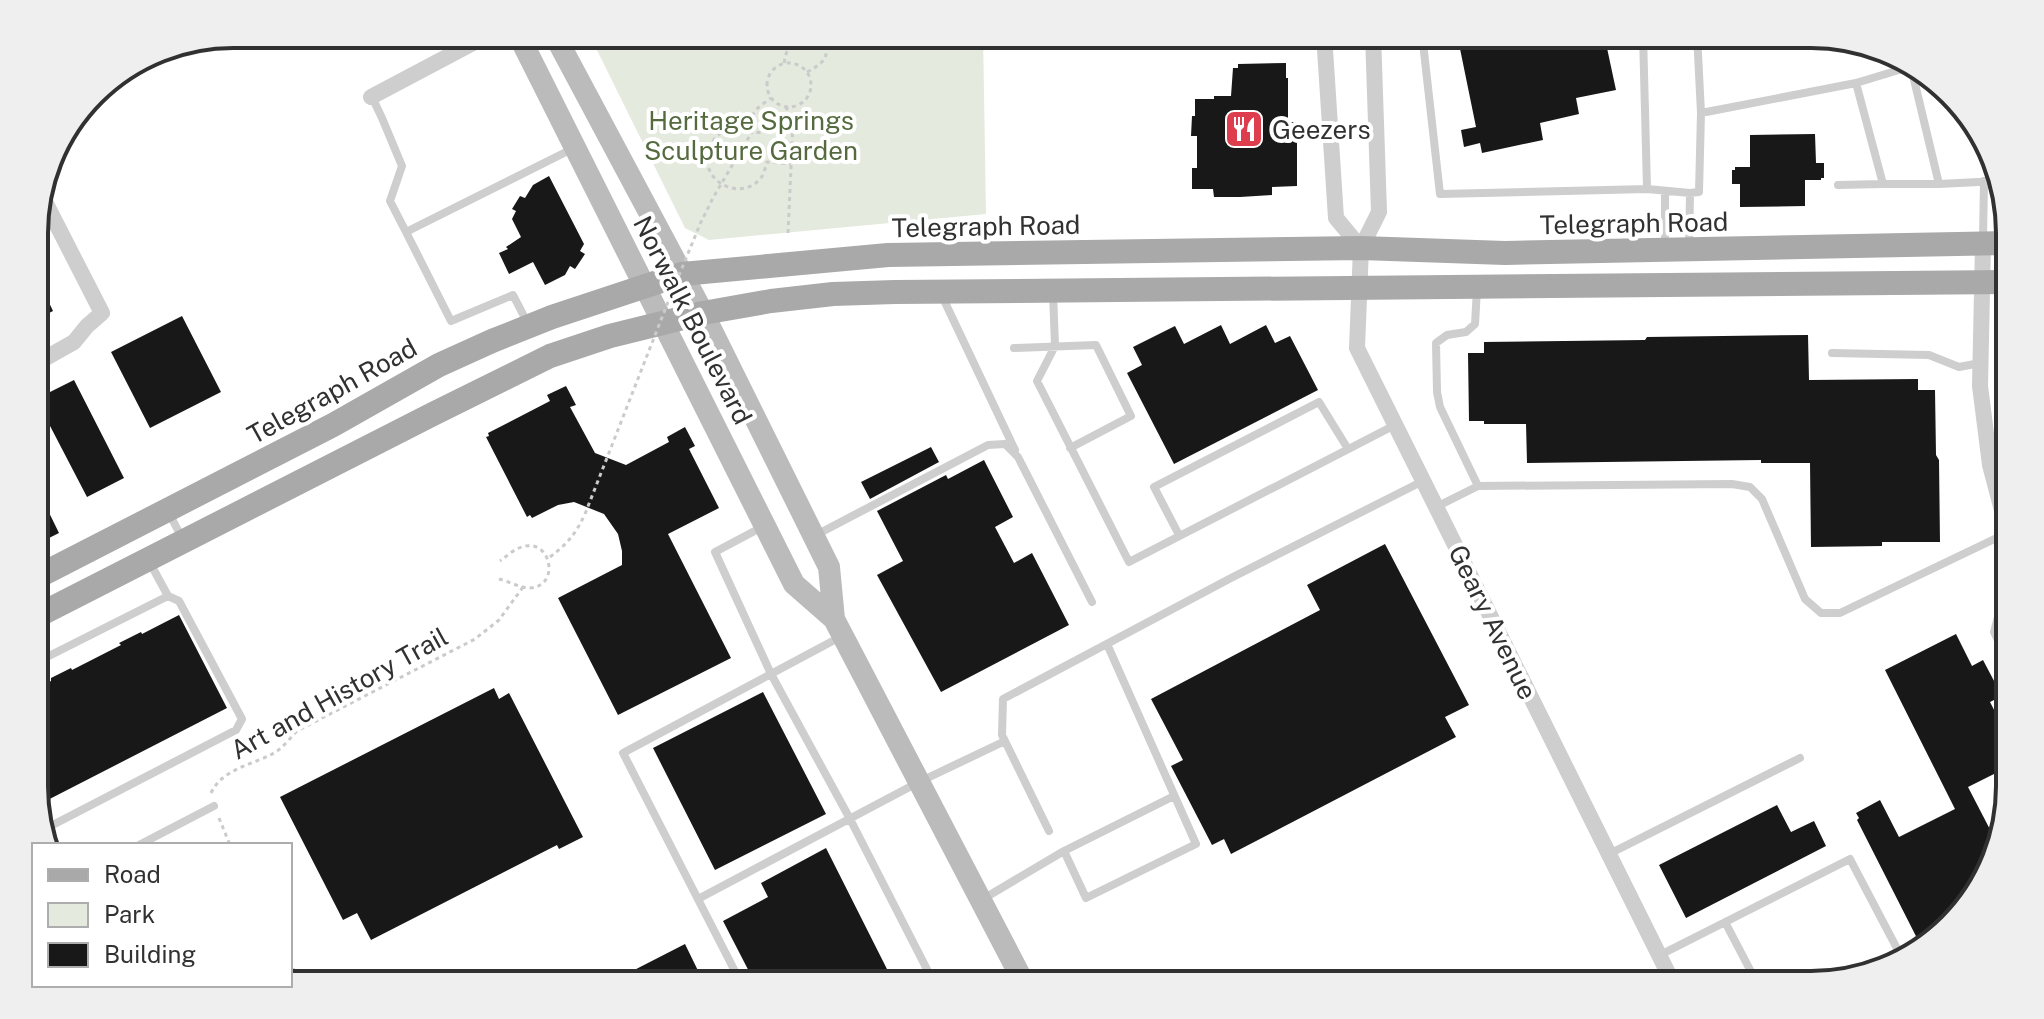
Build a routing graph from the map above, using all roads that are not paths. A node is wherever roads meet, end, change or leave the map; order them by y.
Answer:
1 (464, 48) edge
2 (525, 48) edge
3 (561, 48) edge
4 (1325, 48) edge
5 (1373, 48) edge
6 (1424, 48) edge
7 (1643, 48) edge
8 (1698, 48) edge
9 (1898, 70) edge
10 (1915, 80) edge
11 (1856, 83) junction
12 (371, 97) joint
13 (1701, 113) junction
14 (575, 148) junction
15 (1984, 181) junction
16 (1988, 181) edge
17 (1883, 184) junction
18 (1939, 184) junction
19 (1838, 185) dead end
20 (1647, 189) junction
21 (1665, 191) junction
22 (1690, 193) junction
23 (50, 211) edge
24 (406, 232) junction
25 (1996, 243) edge
26 (1983, 244) junction
27 (1361, 248) junction
28 (1677, 250) junction
29 (682, 274) junction
30 (1983, 282) junction
31 (1996, 282) edge
32 (644, 286) junction
33 (1360, 286) junction
34 (1478, 286) junction
35 (1053, 291) junction
36 (940, 292) junction
37 (703, 313) junction
38 (664, 324) junction
39 (529, 326) junction
40 (1055, 346) junction
41 (1014, 348) dead end
42 (1832, 353) dead end
43 (48, 357) edge
44 (1981, 363) junction
45 (1395, 425) junction
46 (1070, 448) junction
47 (1348, 449) junction
48 (1020, 461) junction
49 (1423, 481) junction
50 (1478, 486) junction
51 (1996, 487) edge
52 (1436, 508) junction
53 (168, 511) junction
54 (765, 525) junction
55 (1179, 535) junction
56 (813, 536) junction
57 (184, 541) junction
58 (1996, 541) edge
59 (148, 559) junction
60 (48, 571) edge
61 (168, 596) junction
62 (1092, 602) dead end
63 (48, 610) edge
64 (838, 627) junction
65 (1107, 644) junction
66 (48, 656) edge
67 (771, 674) junction
68 (1005, 741) junction
69 (1800, 758) dead end
70 (919, 782) junction
71 (1174, 796) junction
72 (214, 806) road end
73 (850, 819) junction
74 (53, 825) edge
75 (1049, 831) dead end
76 (143, 843) edge
77 (1064, 851) junction
78 (1608, 854) junction
79 (698, 899) junction
80 (981, 900) junction
81 (1725, 922) junction
82 (1897, 949) edge
83 (1659, 955) junction
84 (735, 971) edge
85 (928, 971) edge
86 (1018, 971) edge
87 (1667, 971) edge
88 (1751, 971) edge

1 - 12 street
2 - 14 main road, Norwalk Boulevard
3 - 29 main road, Norwalk Boulevard
4 - 27 street
5 - 27 street
6 - 20 lane
7 - 20 lane
8 - 13 lane
9 - 11 lane
10 - 18 lane
11 - 13 lane
11 - 17 lane
12 - 24 lane
13 - 22 lane
14 - 24 lane
14 - 32 main road, Norwalk Boulevard
15 - 16 lane
15 - 18 lane
15 - 26 lane
17 - 18 lane
17 - 19 lane
20 - 21 lane
21 - 22 lane
21 - 28 lane
22 - 28 lane
23 - 43 street
24 - 39 lane
25 - 26 main road, Telegraph Road
26 - 28 main road, Telegraph Road
26 - 30 street
27 - 28 main road, Telegraph Road
27 - 29 main road, Telegraph Road
27 - 33 street, Geary Avenue
29 - 32 main road, Telegraph Road
29 - 37 main road, Norwalk Boulevard
30 - 31 main road
30 - 34 main road
30 - 44 street
32 - 38 main road, Norwalk Boulevard
32 - 39 main road, Telegraph Road
33 - 34 main road
33 - 35 main road
33 - 45 street, Geary Avenue
34 - 50 lane
35 - 36 main road
35 - 40 lane
36 - 37 main road
36 - 48 lane
37 - 38 main road
37 - 56 main road, Norwalk Boulevard
38 - 54 main road, Norwalk Boulevard
38 - 57 main road
39 - 53 main road, Telegraph Road
40 - 41 lane
40 - 46 lane
40 - 46 lane
42 - 44 lane
44 - 51 street
45 - 47 lane
45 - 49 street, Geary Avenue
46 - 55 lane
47 - 55 lane
47 - 55 lane
48 - 56 lane
48 - 62 lane
49 - 52 street, Geary Avenue
49 - 65 lane
50 - 52 lane
50 - 58 lane
52 - 78 street, Geary Avenue
53 - 57 lane
53 - 60 main road, Telegraph Road
54 - 64 main road, Norwalk Boulevard
54 - 67 lane
56 - 64 main road, Norwalk Boulevard
57 - 59 main road
59 - 61 lane
59 - 63 main road
61 - 66 lane
61 - 74 lane
64 - 67 lane
64 - 70 main road, Norwalk Boulevard
65 - 68 lane
65 - 71 lane
67 - 73 lane
67 - 79 lane
68 - 70 lane
68 - 75 lane
69 - 78 lane
70 - 73 lane
70 - 80 main road, Norwalk Boulevard
71 - 77 lane
71 - 77 lane
72 - 76 lane
73 - 79 lane
73 - 85 lane
77 - 80 lane
78 - 83 street, Geary Avenue
79 - 84 lane
80 - 86 main road, Norwalk Boulevard
81 - 82 lane
81 - 83 lane
81 - 88 lane
83 - 87 street, Geary Avenue

